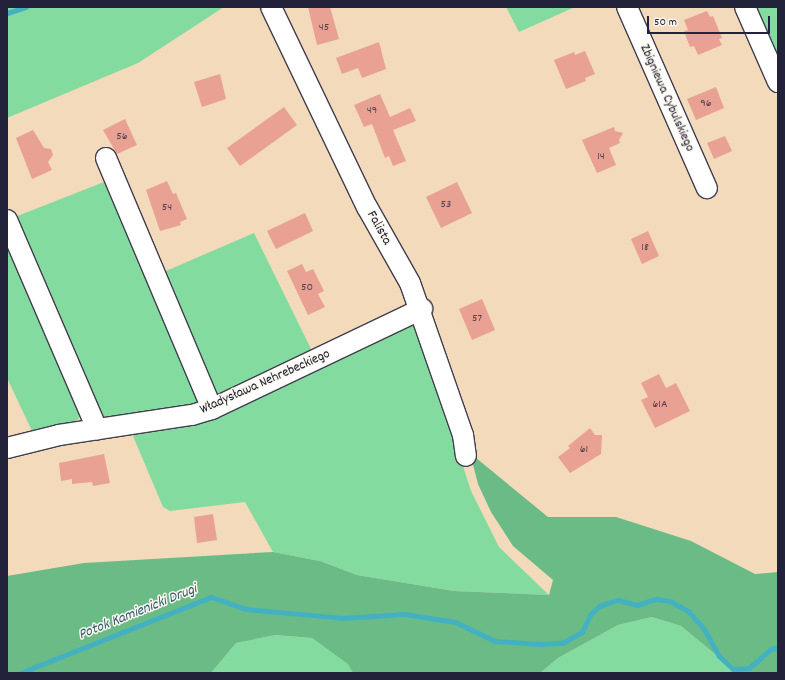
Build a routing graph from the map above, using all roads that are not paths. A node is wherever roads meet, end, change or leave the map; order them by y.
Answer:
1 (271, 7) edge
2 (627, 7) edge
3 (745, 7) edge
4 (778, 82) edge
5 (106, 158) dead end
6 (707, 188) dead end
7 (7, 220) edge
8 (422, 309) junction
9 (212, 409) junction
10 (97, 429) junction
11 (7, 448) edge
12 (466, 456) dead end

1 - 8 street, Falista
2 - 6 street, Zbigniewa Cybulskiego
3 - 4 street
5 - 9 street
7 - 10 street
8 - 9 street, Władysława Nehrebeckiego
8 - 12 street, Falista
9 - 10 street, Władysława Nehrebeckiego
10 - 11 street, Władysława Nehrebeckiego

